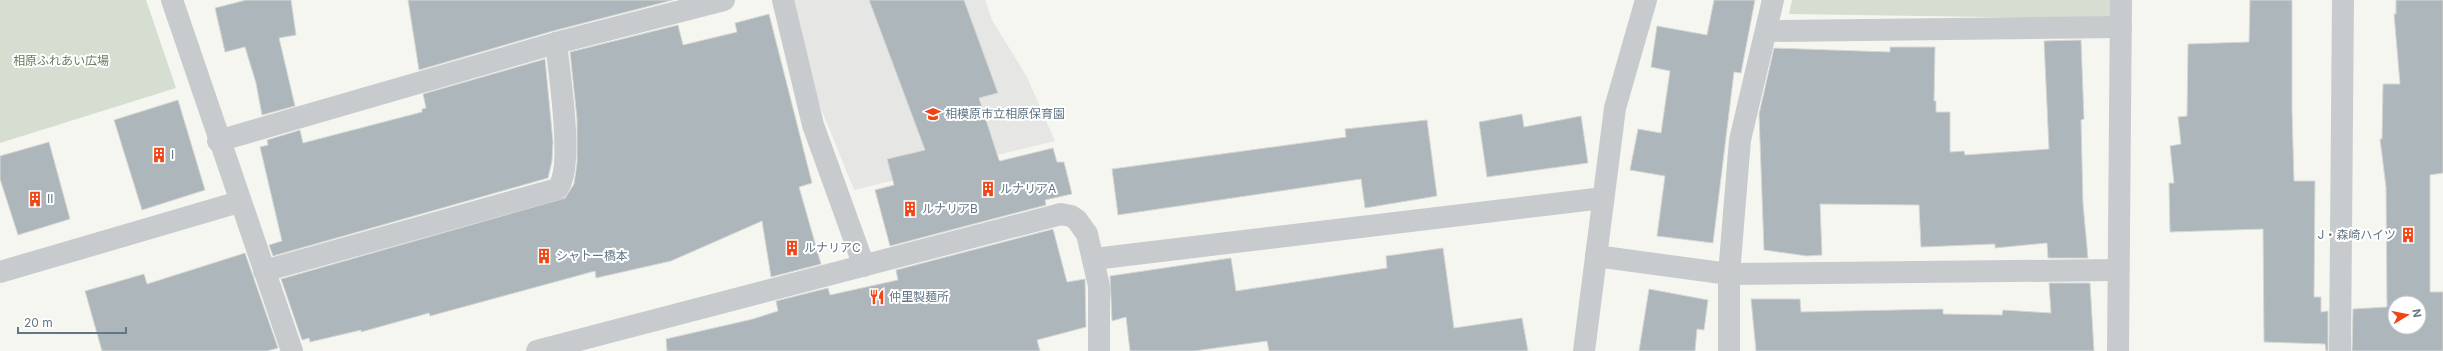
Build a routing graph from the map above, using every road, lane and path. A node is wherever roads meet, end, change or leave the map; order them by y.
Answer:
1 (172, 0) edge
2 (724, 0) edge
3 (782, 0) edge
4 (1646, 0) edge
5 (1773, 0) edge
6 (2121, 0) edge
7 (2343, 0) edge
8 (2121, 27) junction
9 (1767, 31) junction
10 (556, 43) junction
11 (218, 141) junction
12 (1603, 198) junction
13 (239, 202) junction
14 (1596, 256) junction
15 (1094, 259) junction
16 (864, 266) junction
17 (2118, 270) junction
18 (264, 271) junction
19 (0, 272) edge
20 (1729, 274) junction
21 (292, 351) edge
22 (538, 351) edge
23 (1099, 351) edge
24 (1584, 351) edge
25 (1729, 351) edge
26 (2118, 351) edge
27 (2340, 351) edge

1 - 11 street
2 - 10 street
3 - 16 street
4 - 12 street
5 - 9 street
6 - 8 street
7 - 27 street
8 - 9 street
8 - 17 street
9 - 20 street
10 - 11 street
10 - 18 street
11 - 13 street
12 - 14 street
12 - 15 street
13 - 18 street
13 - 19 street
14 - 20 street
14 - 24 street
15 - 16 street
15 - 23 street
16 - 22 street
17 - 20 street
17 - 26 street
18 - 21 street
20 - 25 street

